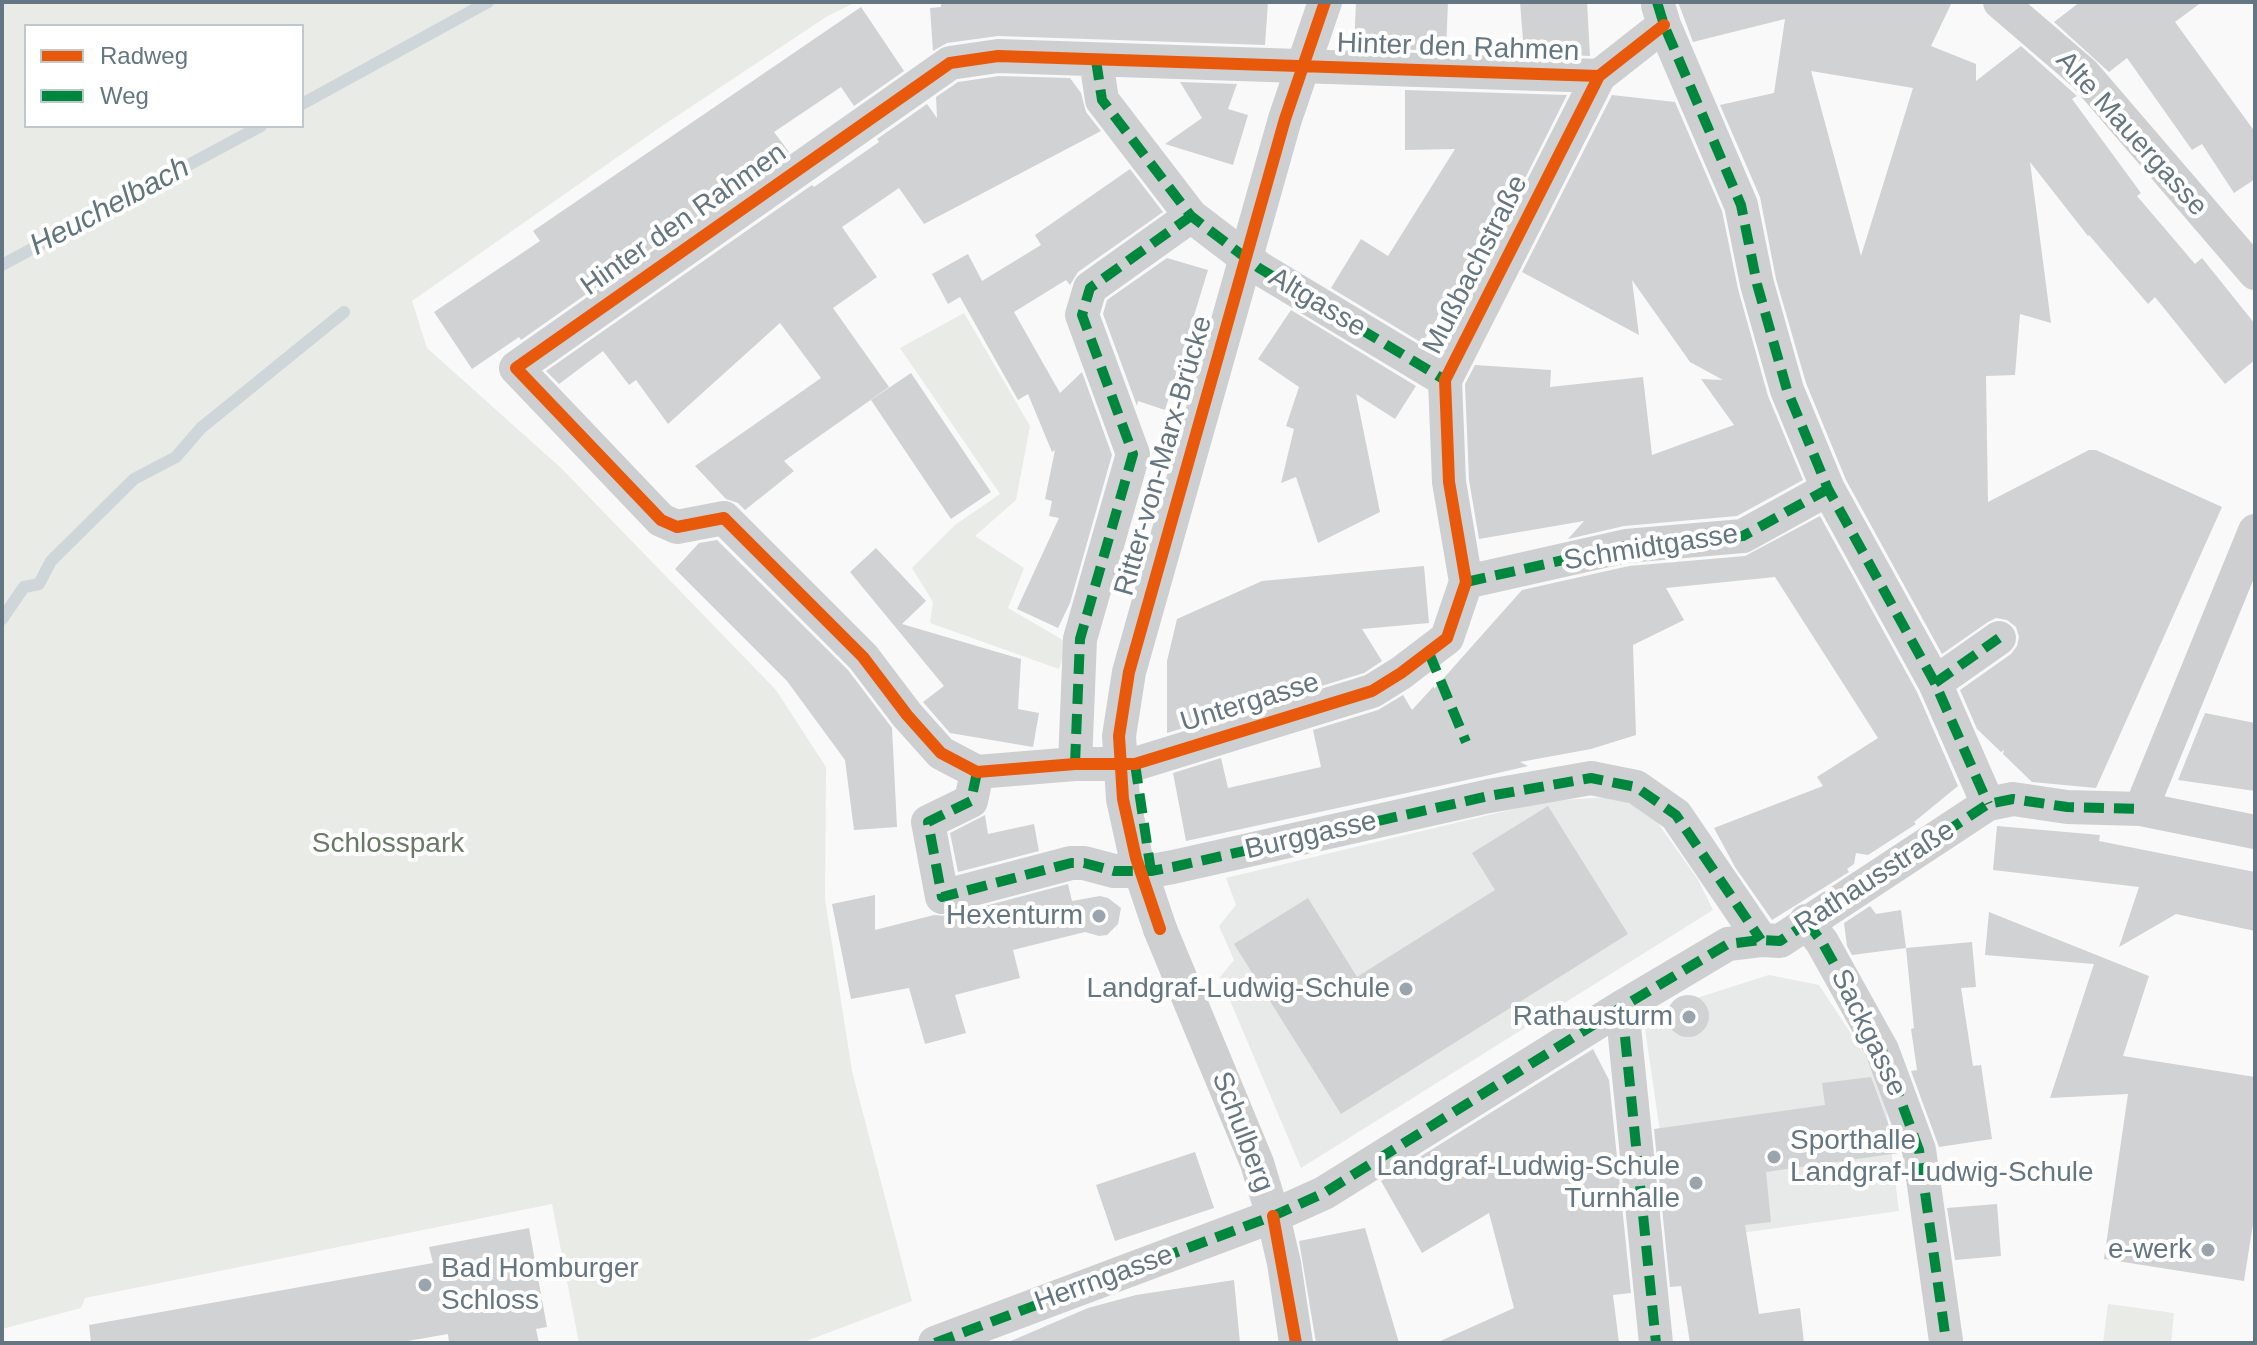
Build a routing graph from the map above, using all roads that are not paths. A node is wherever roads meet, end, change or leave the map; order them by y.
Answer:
1 (1325, 2) edge
2 (2000, 2) edge
3 (1660, 13) edge
4 (1096, 60) junction
5 (1599, 76) junction
6 (1191, 216) junction
7 (2255, 273) edge
8 (1445, 380) junction
9 (1828, 489) junction
10 (2255, 531) edge
11 (1466, 582) junction
12 (1999, 638) dead end
13 (1429, 653) joint
14 (1935, 683) junction
15 (1075, 764) junction
16 (1135, 764) junction
17 (977, 772) junction
18 (1988, 804) junction
19 (2141, 809) junction
20 (2255, 832) edge
21 (1151, 871) junction
22 (1806, 921) junction
23 (1160, 929) joint
24 (1761, 940) junction
25 (1622, 1007) junction
26 (1273, 1216) junction
27 (1946, 1341) dead end
28 (935, 1343) edge
29 (1296, 1343) edge
30 (1656, 1343) edge

1 - 23 street, Ritter-von-Marx-Brücke, bridge
2 - 7 street, Alte Mauergasse
3 - 5 street, Mußbachstraße
3 - 9 street
4 - 5 street, Hinter den Rahmen
4 - 6 street, Altgasse
4 - 17 street, Hinter den Rahmen
5 - 8 street, Mußbachstraße
6 - 8 street, Altgasse
6 - 15 street
8 - 11 street, Mußbachstraße
9 - 11 street, Schmidtgasse
9 - 14 street
10 - 19 street
11 - 13 street, Mußbachstraße
12 - 14 street
13 - 16 street, Untergasse
14 - 18 street
15 - 16 street, Untergasse
15 - 17 street
16 - 21 street
17 - 21 street, Burggasse
18 - 19 street, Rathausstraße
18 - 22 street, Rathausstraße
19 - 20 street, Rathausstraße
21 - 24 street, Burggasse
22 - 24 street, Rathausstraße
22 - 27 street, Sackgasse
23 - 26 street, Schulberg
24 - 25 street, Rathausstraße
25 - 26 street, Rathausstraße
25 - 30 street
26 - 28 street, Herrngasse
26 - 29 street, Schulberg

